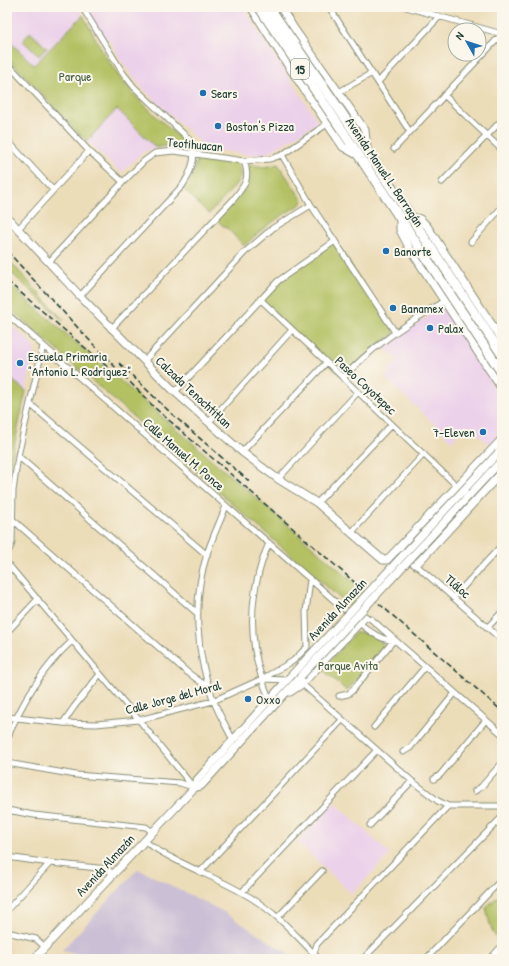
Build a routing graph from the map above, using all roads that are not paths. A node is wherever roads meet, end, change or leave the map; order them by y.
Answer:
1 (82, 7) edge
2 (251, 7) edge
3 (259, 7) edge
4 (269, 7) edge
5 (280, 7) edge
6 (329, 7) edge
7 (406, 7) edge
8 (439, 17) junction
9 (293, 27) junction
10 (502, 34) edge
11 (274, 41) junction
12 (307, 47) junction
13 (7, 63) edge
14 (287, 64) junction
15 (372, 73) junction
16 (378, 82) junction
17 (339, 92) junction
18 (444, 96) junction
19 (502, 120) edge
20 (327, 124) junction
21 (410, 132) junction
22 (488, 136) junction
23 (7, 140) edge
24 (394, 149) dead end
25 (367, 150) junction
26 (502, 150) edge
27 (89, 152) junction
28 (194, 153) junction
29 (282, 156) junction
30 (359, 156) junction
31 (244, 161) junction
32 (123, 182) junction
33 (442, 182) dead end
34 (53, 190) junction
35 (311, 205) junction
36 (502, 207) edge
37 (7, 217) edge
38 (411, 217) junction
39 (400, 218) junction
40 (18, 229) junction
41 (335, 241) junction
42 (471, 242) dead end
43 (424, 247) junction
44 (49, 262) junction
45 (80, 296) junction
46 (260, 299) junction
47 (444, 301) junction
48 (7, 314) edge
49 (111, 329) junction
50 (292, 330) junction
51 (395, 332) junction
52 (502, 340) edge
53 (43, 346) junction
54 (502, 355) edge
55 (502, 358) edge
56 (144, 361) junction
57 (326, 363) junction
58 (488, 368) junction
59 (502, 372) edge
60 (343, 378) junction
61 (502, 389) edge
62 (175, 392) junction
63 (358, 392) junction
64 (30, 404) junction
65 (209, 422) junction
66 (391, 424) junction
67 (502, 439) edge
68 (500, 451) edge
69 (242, 452) junction
70 (424, 454) junction
71 (18, 456) junction
72 (502, 460) edge
73 (502, 472) edge
74 (278, 478) junction
75 (457, 486) junction
76 (317, 503) junction
77 (226, 506) junction
78 (13, 520) junction
79 (422, 523) junction
80 (352, 532) junction
81 (440, 539) junction
82 (269, 543) junction
83 (502, 545) edge
84 (398, 548) junction
85 (7, 553) edge
86 (207, 555) junction
87 (7, 563) edge
88 (416, 565) junction
89 (310, 579) junction
90 (453, 598) junction
91 (38, 599) junction
92 (346, 611) junction
93 (502, 612) edge
94 (197, 613) junction
95 (365, 617) junction
96 (360, 623) junction
97 (487, 628) junction
98 (7, 632) edge
99 (394, 640) junction
100 (502, 640) edge
101 (72, 641) junction
102 (425, 667) junction
103 (100, 674) junction
104 (288, 679) junction
105 (300, 679) junction
106 (262, 680) junction
107 (209, 688) junction
108 (455, 693) junction
109 (339, 696) dead end
110 (214, 700) junction
111 (270, 700) junction
112 (7, 717) edge
113 (15, 719) junction
114 (139, 720) junction
115 (342, 720) junction
116 (486, 720) junction
117 (63, 723) junction
118 (374, 727) dead end
119 (502, 734) edge
120 (7, 739) edge
121 (233, 740) junction
122 (377, 750) junction
123 (403, 752) dead end
124 (502, 763) edge
125 (7, 764) edge
126 (434, 779) dead end
127 (412, 781) junction
128 (194, 788) junction
129 (475, 791) dead end
130 (448, 806) junction
131 (502, 806) edge
132 (7, 810) edge
133 (502, 817) edge
134 (370, 825) dead end
135 (153, 832) junction
136 (145, 840) junction
137 (7, 857) edge
138 (50, 863) junction
139 (322, 871) dead end
140 (200, 872) junction
141 (113, 874) junction
142 (502, 879) edge
143 (242, 892) junction
144 (7, 910) edge
145 (278, 917) junction
146 (7, 932) edge
147 (45, 947) junction
148 (499, 949) dead end
149 (313, 953) junction
150 (34, 959) edge
151 (312, 959) edge
152 (319, 959) edge
153 (363, 959) edge
154 (426, 959) edge
155 (490, 959) edge

1 - 28 street
2 - 11 street
3 - 30 highway, Avenida Manuel L. Barragán / 15, bridge
4 - 25 highway, Avenida Manuel L. Barragán / 15, bridge
5 - 9 street
6 - 15 street
7 - 8 street
8 - 10 street
8 - 16 street
9 - 11 street
9 - 12 street
10 - 18 street
11 - 14 street
12 - 14 street
12 - 17 street
13 - 27 street
14 - 20 street
15 - 16 street
15 - 17 street
16 - 21 street
17 - 25 street
18 - 21 street
18 - 22 street
19 - 22 street
20 - 29 street, Teotihuacan
20 - 30 street
21 - 24 street
22 - 26 street
22 - 33 street
23 - 34 street
25 - 38 highway, Avenida Manuel L. Barragán / 15
27 - 32 street
27 - 34 street
28 - 31 street, Teotihuacan
28 - 32 street, Teotihuacan
28 - 45 street
29 - 31 street, Teotihuacan
29 - 35 street
30 - 39 highway, Avenida Manuel L. Barragán / 15
31 - 49 street
32 - 44 street, Teotihuacan
34 - 40 street
35 - 41 street
35 - 56 street
36 - 42 street
37 - 40 street, Calzada Tenochtitlan
38 - 43 highway, Avenida Manuel L. Barragán / 15
38 - 52 street
39 - 43 highway, Avenida Manuel L. Barragán / 15
39 - 47 street
40 - 44 street, Calzada Tenochtitlan
41 - 46 street
41 - 51 street
43 - 54 highway, Avenida Manuel L. Barragán / 15
43 - 59 highway, Avenida Manuel L. Barragán / 15, bridge
44 - 45 street, Calzada Tenochtitlan
45 - 49 street, Calzada Tenochtitlan
46 - 50 street, Paseo Coyotepec
46 - 62 street
47 - 51 street
47 - 58 street
48 - 53 street, Calle Manuel M. Ponce
49 - 56 street, Calzada Tenochtitlan
50 - 57 street, Paseo Coyotepec
50 - 65 street
51 - 60 street
53 - 64 street
53 - 77 street, Calle Manuel M. Ponce
55 - 58 street
56 - 62 street, Calzada Tenochtitlan
57 - 60 street, Paseo Coyotepec
57 - 69 street
58 - 61 street
60 - 63 street, Paseo Coyotepec
62 - 65 street, Calzada Tenochtitlan
63 - 66 street, Paseo Coyotepec
63 - 74 street
64 - 71 street
64 - 86 street
65 - 69 street, Calzada Tenochtitlan
66 - 70 street, Paseo Coyotepec
66 - 76 street
67 - 75 street
68 - 104 street, Avenida Almazán, bridge
69 - 74 street, Calzada Tenochtitlan
70 - 75 street, Paseo Coyotepec
70 - 80 street
71 - 78 street
71 - 94 street
72 - 105 street, Avenida Almazán, bridge
73 - 81 street
74 - 76 street, Calzada Tenochtitlan
75 - 79 street
76 - 80 street, Calzada Tenochtitlan
77 - 82 street, Calle Manuel M. Ponce
77 - 86 street
78 - 85 street
78 - 107 street
79 - 81 street
79 - 84 street
80 - 84 street, Calzada Tenochtitlan
81 - 88 street
82 - 89 street, Calle Manuel M. Ponce
82 - 106 street
83 - 90 street
84 - 88 street, Tláloc
86 - 94 street
87 - 91 street
88 - 90 street, Tláloc
89 - 92 street, Calle Manuel M. Ponce
89 - 106 street, Calle Jorge del Moral
90 - 97 street, Tláloc
91 - 98 street
91 - 101 street
92 - 95 street, Calle Manuel M. Ponce
92 - 96 street, Calle Manuel M. Ponce
93 - 97 street
94 - 107 street
95 - 96 street
95 - 99 street, Calle Manuel M. Ponce
96 - 99 street, Calle Manuel M. Ponce
96 - 105 street
97 - 100 street, Tláloc
99 - 102 street, Calle Manuel M. Ponce
99 - 109 street
101 - 103 street
101 - 113 street
102 - 108 street, Calle Manuel M. Ponce
102 - 118 street
103 - 114 street
103 - 117 street
104 - 106 street
104 - 111 street, Avenida Almazán
105 - 115 street
105 - 128 street, Avenida Almazán
106 - 110 street, Calle Jorge del Moral
106 - 111 street
107 - 110 street
108 - 116 street, Calle Manuel M. Ponce
108 - 123 street
110 - 114 street, Calle Jorge del Moral
110 - 121 street
111 - 121 street, Avenida Almazán
112 - 113 street, Calle Jorge del Moral
113 - 117 street, Calle Jorge del Moral
113 - 120 street
114 - 117 street, Calle Jorge del Moral
114 - 128 street
115 - 122 street
115 - 140 street
116 - 119 street, Calle Manuel M. Ponce
116 - 126 street
121 - 128 street, Avenida Almazán
122 - 127 street
122 - 143 street
124 - 129 street
125 - 128 street
127 - 130 street
127 - 134 street
128 - 135 street, Avenida Almazán
130 - 131 street
130 - 149 street
132 - 135 street
133 - 153 street
135 - 136 street, Avenida Almazán
136 - 140 street
136 - 141 street, Avenida Almazán
137 - 138 street
138 - 141 street
138 - 144 street
139 - 145 street
140 - 143 street
141 - 147 street, Avenida Almazán
142 - 154 street
143 - 145 street
145 - 149 street
146 - 147 street
147 - 150 street, Avenida Almazán
148 - 155 street
149 - 151 street
149 - 152 street

